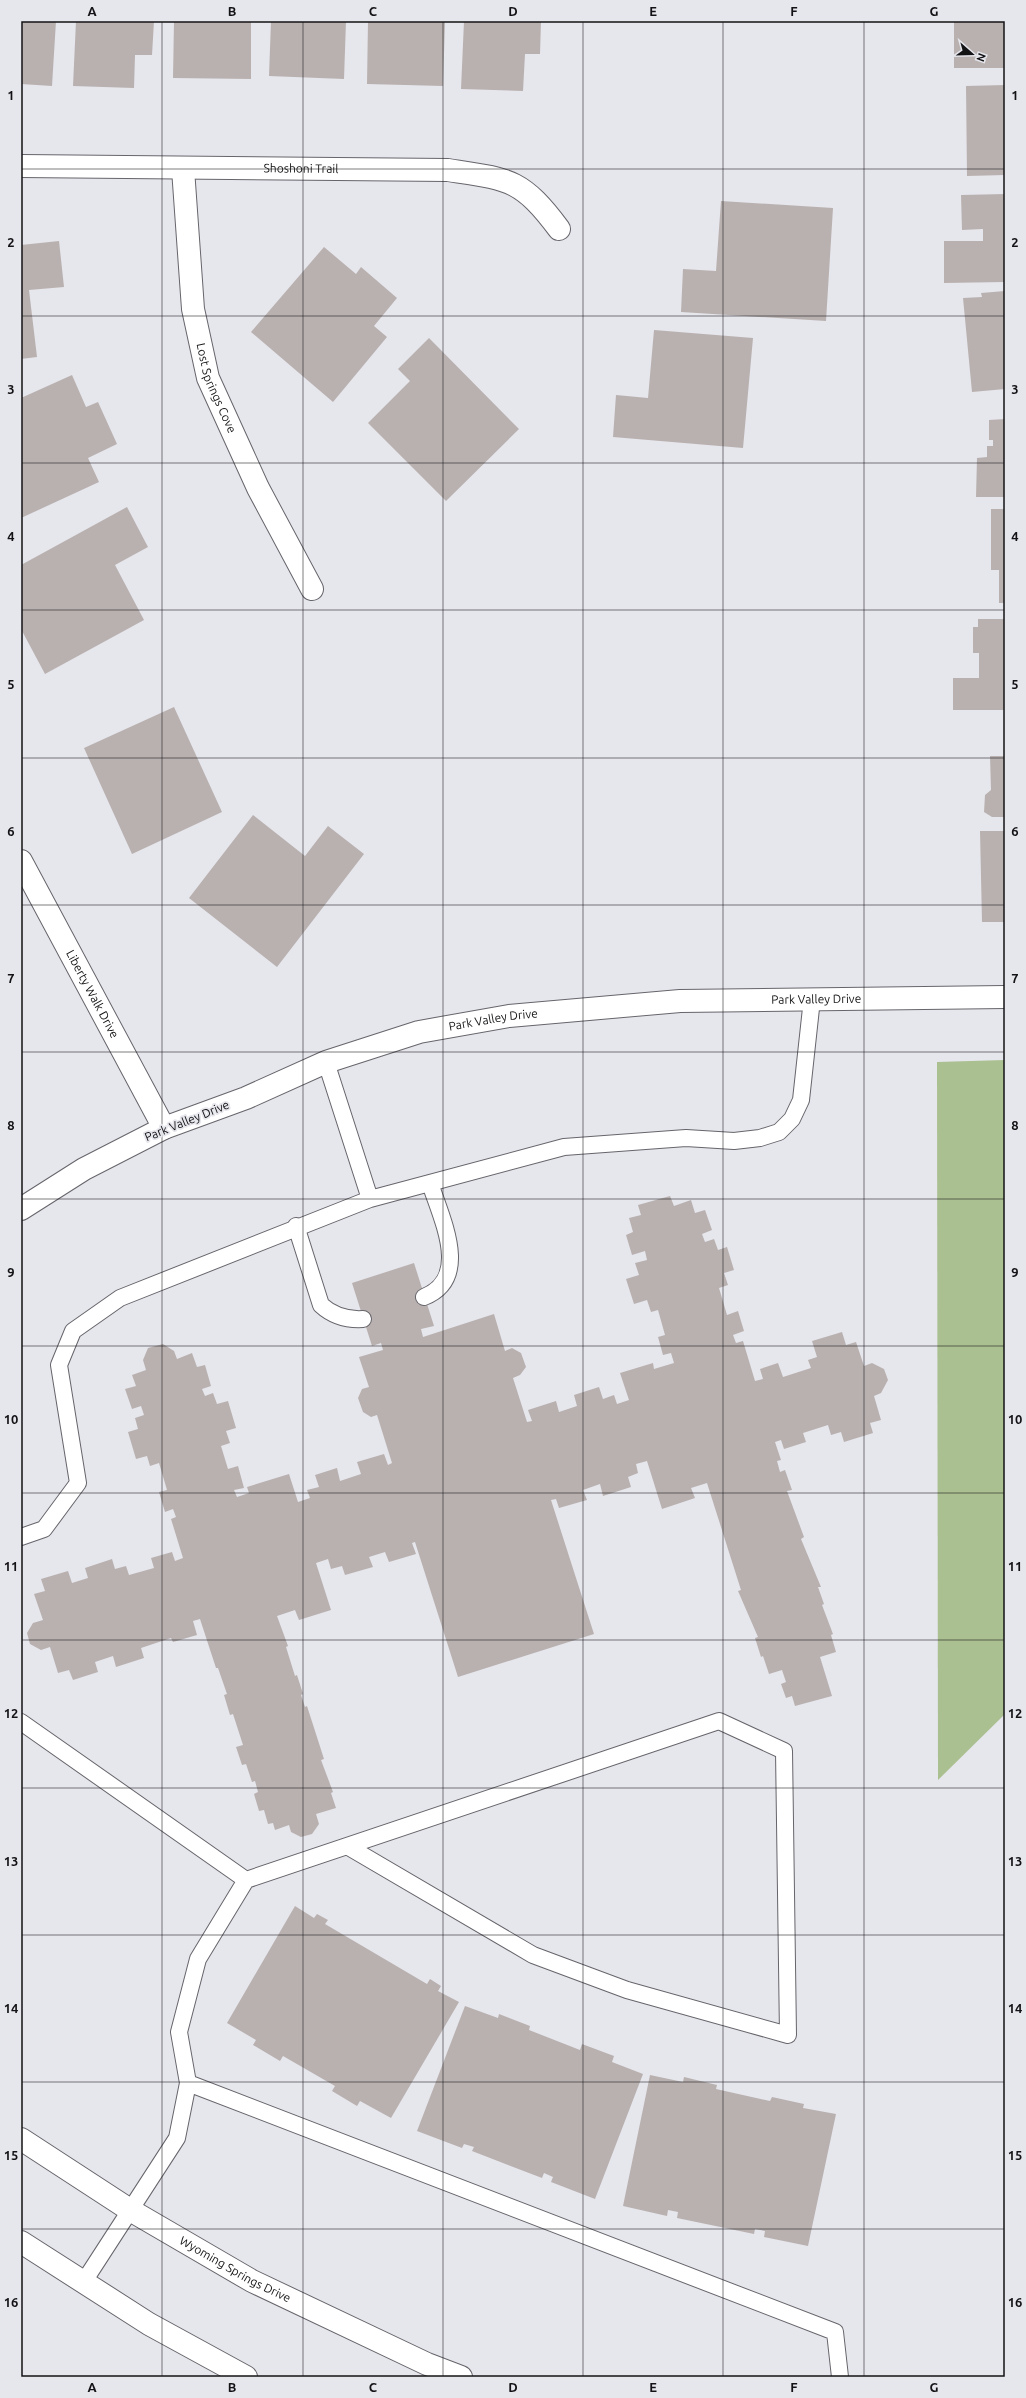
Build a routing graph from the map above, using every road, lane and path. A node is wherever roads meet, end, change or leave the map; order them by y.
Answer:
1 (21, 166) edge
2 (183, 168) junction
3 (559, 230) dead end
4 (312, 589) dead end
5 (21, 861) edge
6 (1005, 996) edge
7 (812, 999) junction
8 (326, 1062) junction
9 (164, 1128) junction
10 (430, 1183) junction
11 (370, 1199) junction
12 (21, 1210) edge
13 (296, 1226) junction
14 (424, 1297) dead end
15 (363, 1319) dead end
16 (21, 1536) edge
17 (21, 1722) edge
18 (347, 1846) junction
19 (246, 1880) junction
20 (188, 2083) junction
21 (21, 2139) edge
22 (130, 2210) junction
23 (21, 2242) edge
24 (83, 2283) junction
25 (246, 2377) edge
26 (462, 2377) edge
27 (840, 2377) edge

1 - 2 street, Shoshoni Trail
2 - 3 street, Shoshoni Trail
2 - 4 street, Lost Springs Cove
5 - 9 street, Liberty Walk Drive
6 - 7 street, Park Valley Drive
7 - 8 street, Park Valley Drive
7 - 10 lane
8 - 9 street, Park Valley Drive
8 - 11 lane
9 - 12 street, Park Valley Drive
10 - 11 lane
10 - 14 lane
11 - 13 lane
13 - 15 lane
13 - 16 lane
17 - 19 lane
18 - 18 lane
18 - 19 lane
19 - 20 lane
20 - 22 lane
20 - 27 lane
21 - 22 street, Wyoming Springs Drive
22 - 24 lane
22 - 26 street, Wyoming Springs Drive
23 - 24 street
24 - 25 street

